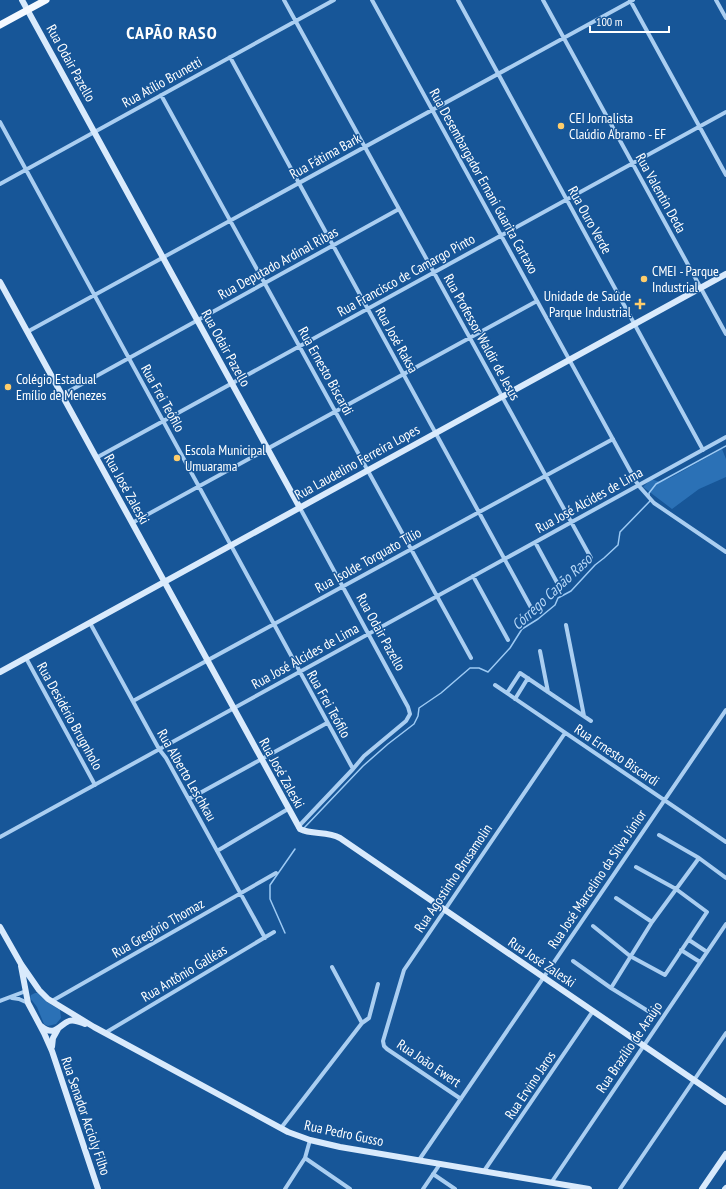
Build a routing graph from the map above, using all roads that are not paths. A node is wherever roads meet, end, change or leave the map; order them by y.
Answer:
1 (22, 0) edge
2 (46, 0) edge
3 (284, 0) edge
4 (334, 0) edge
5 (372, 0) edge
6 (458, 0) edge
7 (543, 0) edge
8 (631, 0) edge
9 (716, 0) edge
10 (28, 10) junction
11 (726, 18) edge
12 (296, 21) junction
13 (0, 25) edge
14 (564, 38) junction
15 (230, 57) junction
16 (498, 74) junction
17 (162, 95) junction
18 (433, 110) junction
19 (726, 112) edge
20 (0, 122) edge
21 (700, 127) junction
22 (95, 132) junction
23 (365, 147) junction
24 (632, 164) junction
25 (26, 170) junction
26 (726, 175) edge
27 (299, 183) junction
28 (0, 184) edge
29 (566, 200) junction
30 (399, 209) junction
31 (230, 221) junction
32 (501, 235) junction
33 (333, 246) junction
34 (163, 258) junction
35 (434, 272) junction
36 (726, 274) edge
37 (0, 282) edge
38 (265, 283) junction
39 (700, 288) junction
40 (94, 295) junction
41 (537, 301) junction
42 (368, 309) junction
43 (197, 320) junction
44 (634, 324) junction
45 (27, 332) junction
46 (726, 334) edge
47 (470, 338) junction
48 (299, 346) junction
49 (129, 358) junction
50 (569, 360) junction
51 (403, 374) junction
52 (232, 383) junction
53 (62, 395) junction
54 (502, 397) junction
55 (336, 412) junction
56 (163, 421) junction
57 (435, 433) junction
58 (726, 437) edge
59 (613, 439) junction
60 (268, 449) junction
61 (703, 450) junction
62 (96, 458) junction
63 (368, 470) junction
64 (545, 476) junction
65 (638, 485) junction
66 (199, 487) junction
67 (300, 508) junction
68 (479, 512) junction
69 (571, 522) junction
70 (132, 523) junction
71 (535, 542) junction
72 (231, 546) junction
73 (411, 549) junction
74 (726, 552) edge
75 (591, 558) dead end
76 (504, 559) junction
77 (473, 576) junction
78 (164, 582) junction
79 (343, 587) junction
80 (560, 588) dead end
81 (437, 596) junction
82 (534, 613) dead end
83 (90, 623) junction
84 (273, 624) junction
85 (566, 625) dead end
86 (368, 634) junction
87 (508, 640) dead end
88 (540, 651) dead end
89 (26, 658) junction
90 (471, 658) dead end
91 (207, 660) junction
92 (0, 672) edge
93 (300, 672) junction
94 (528, 678) junction
95 (495, 685) dead end
96 (548, 692) junction
97 (507, 693) junction
98 (515, 699) junction
99 (133, 701) junction
100 (233, 709) junction
101 (726, 710) edge
102 (584, 717) junction
103 (591, 721) dead end
104 (327, 723) junction
105 (565, 733) junction
106 (159, 750) junction
107 (261, 759) junction
108 (352, 769) junction
109 (95, 785) junction
110 (189, 799) junction
111 (664, 800) junction
112 (288, 809) junction
113 (298, 828) junction
114 (659, 835) dead end
115 (0, 837) edge
116 (726, 842) edge
117 (217, 851) junction
118 (699, 858) junction
119 (636, 867) dead end
120 (276, 873) dead end
121 (726, 878) edge
122 (676, 889) junction
123 (241, 893) junction
124 (616, 898) dead end
125 (444, 910) junction
126 (652, 922) junction
127 (726, 924) edge
128 (593, 926) dead end
129 (0, 927) edge
130 (274, 932) dead end
131 (265, 938) junction
132 (688, 940) junction
133 (682, 950) junction
134 (707, 952) junction
135 (630, 956) junction
136 (573, 961) dead end
137 (700, 962) junction
138 (21, 964) junction
139 (332, 967) dead end
140 (544, 977) junction
141 (378, 984) dead end
142 (37, 987) junction
143 (611, 988) junction
144 (26, 991) junction
145 (9, 998) junction
146 (0, 1001) edge
147 (52, 1001) junction
148 (28, 1003) junction
149 (67, 1010) junction
150 (593, 1011) junction
151 (648, 1011) dead end
152 (362, 1023) junction
153 (64, 1024) junction
154 (41, 1026) junction
155 (94, 1027) junction
156 (58, 1029) junction
157 (105, 1033) junction
158 (726, 1033) edge
159 (384, 1046) joint
160 (644, 1046) junction
161 (52, 1051) junction
162 (694, 1080) junction
163 (461, 1099) junction
164 (726, 1102) edge
165 (281, 1128) junction
166 (310, 1140) junction
167 (726, 1154) edge
168 (305, 1158) junction
169 (419, 1160) junction
170 (440, 1164) junction
171 (484, 1171) junction
172 (433, 1174) junction
173 (551, 1182) junction
174 (564, 1187) edge
175 (98, 1189) edge
176 (285, 1189) edge
177 (350, 1189) edge
178 (423, 1189) edge
179 (455, 1189) edge
180 (589, 1189) edge
181 (620, 1189) edge
182 (702, 1189) edge

1 - 10 street, Rua Odair Pazello
2 - 10 main road
3 - 12 street, Rua Professor Waldir de Jesus
4 - 12 street, Rua Atílio Brunetti
5 - 18 street, Rua Desembargador Ernani Guarita Cartaxo
6 - 16 street, Rua Ouro Verde
7 - 14 street, Rua Valentin Deda
8 - 14 street, Rua Fátima Bark
8 - 21 street
9 - 11 street
10 - 13 main road
10 - 22 street, Rua Odair Pazello
12 - 15 street, Rua Atílio Brunetti
12 - 23 street, Rua Professor Waldir de Jesus
14 - 16 street, Rua Fátima Bark
14 - 24 street, Rua Valentin Deda
15 - 17 street, Rua Atílio Brunetti
15 - 27 street, Rua José Raksa
16 - 18 street, Rua Fátima Bark
16 - 29 street, Rua Ouro Verde
17 - 22 street, Rua Atílio Brunetti
17 - 31 street, Rua Ernesto Biscardi
18 - 23 street, Rua Fátima Bark
18 - 32 street, Rua Desembargador Ernani Guarita Cartaxo
19 - 21 street, Rua Francisco de Camargo Pinto
20 - 25 street, Rua Frei Teófilo
21 - 24 street, Rua Francisco de Camargo Pinto
21 - 26 street
22 - 25 street, Rua Atílio Brunetti
22 - 34 street, Rua Odair Pazello
23 - 27 street, Rua Fátima Bark
23 - 30 street, Rua Professor Waldir de Jesus
24 - 29 street, Rua Francisco de Camargo Pinto
24 - 39 street, Rua Valentin Deda
25 - 28 street, Rua Atílio Brunetti
25 - 40 street, Rua Frei Teófilo
27 - 31 street, Rua Fátima Bark
27 - 33 street, Rua José Raksa
29 - 32 street, Rua Francisco de Camargo Pinto
29 - 44 street, Rua Ouro Verde
30 - 33 street, Rua Deputado Ardinal Ribas
30 - 35 street, Rua Professor Waldir de Jesus
31 - 34 street, Rua Fátima Bark
31 - 38 street, Rua Ernesto Biscardi
32 - 35 street, Rua Francisco de Camargo Pinto
32 - 41 street, Rua Desembargador Ernani Guarita Cartaxo
33 - 38 street, Rua Deputado Ardinal Ribas
33 - 42 street, Rua José Raksa
34 - 40 street, Rua Fátima Bark
34 - 43 street, Rua Odair Pazello
35 - 42 street, Rua Francisco de Camargo Pinto
35 - 47 street, Rua Professor Waldir de Jesus
36 - 39 street, Rua Laudelino Ferreira Lopes
37 - 45 street, Rua José Zaleski
38 - 43 street, Rua Deputado Ardinal Ribas
38 - 48 street, Rua Ernesto Biscardi
39 - 44 street, Rua Laudelino Ferreira Lopes
39 - 46 street, Rua Valentin Deda
40 - 45 street, Rua Fátima Bark
40 - 49 street, Rua Frei Teófilo
41 - 47 street
41 - 50 street, Rua Desembargador Ernani Guarita Cartaxo
42 - 48 street, Rua Francisco de Camargo Pinto
42 - 51 street, Rua José Raksa
43 - 49 street, Rua Deputado Ardinal Ribas
43 - 52 street, Rua Odair Pazello
44 - 50 street, Rua Laudelino Ferreira Lopes
44 - 61 street, Rua Ouro Verde
45 - 53 street, Rua José Zaleski
47 - 51 street
47 - 54 street, Rua Professor Waldir de Jesus
48 - 52 street, Rua Francisco de Camargo Pinto
48 - 55 street, Rua Ernesto Biscardi
49 - 53 street, Rua Deputado Ardinal Ribas
49 - 56 street, Rua Frei Teófilo
50 - 54 street, Rua Laudelino Ferreira Lopes
50 - 59 street, Rua Desembargador Ernani Guarita Cartaxo
51 - 55 street
51 - 57 street, Rua José Raksa
52 - 56 street, Rua Francisco de Camargo Pinto
52 - 60 street, Rua Odair Pazello
53 - 62 street, Rua José Zaleski
54 - 57 street, Rua Laudelino Ferreira Lopes
54 - 64 street, Rua Professor Waldir de Jesus
55 - 60 street
55 - 63 street, Rua Ernesto Biscardi
56 - 62 street, Rua Francisco de Camargo Pinto
56 - 66 street, Rua Frei Teófilo
57 - 63 street, Rua Laudelino Ferreira Lopes
57 - 68 street, Rua José Raksa
58 - 61 street, Rua José Alcides de Lima
59 - 64 street, Rua Isolde Torquato Tílio
59 - 65 street, Rua Desembargador Ernani Guarita Cartaxo
60 - 66 street
60 - 67 street, Rua Odair Pazello
61 - 65 street, Rua José Alcides de Lima
62 - 70 street, Rua José Zaleski
63 - 67 street, Rua Laudelino Ferreira Lopes
63 - 73 street, Rua Ernesto Biscardi
64 - 68 street, Rua Isolde Torquato Tílio
64 - 69 street, Rua Professor Waldir de Jesus
65 - 69 street, Rua José Alcides de Lima
65 - 74 street, Rua Desembargador Ernani Guarita Cartaxo
66 - 70 street
66 - 72 street, Rua Frei Teófilo
67 - 72 street, Rua Laudelino Ferreira Lopes
67 - 79 street, Rua Odair Pazello
68 - 73 street, Rua Isolde Torquato Tílio
68 - 76 street, Rua José Raksa
69 - 71 street, Rua José Alcides de Lima
69 - 75 street, Rua Professor Waldir de Jesus
70 - 78 street, Rua José Zaleski
71 - 76 street, Rua José Alcides de Lima
71 - 80 street
72 - 78 street, Rua Laudelino Ferreira Lopes
72 - 84 street, Rua Frei Teófilo
73 - 79 street, Rua Isolde Torquato Tílio
73 - 81 street, Rua Ernesto Biscardi
76 - 77 street, Rua José Alcides de Lima
76 - 82 street, Rua José Raksa
77 - 81 street, Rua José Alcides de Lima
77 - 87 street
78 - 83 street, Rua Laudelino Ferreira Lopes
78 - 91 street, Rua José Zaleski
79 - 84 street, Rua Isolde Torquato Tílio
79 - 86 street, Rua Odair Pazello
81 - 86 street, Rua José Alcides de Lima
81 - 90 street, Rua Ernesto Biscardi
83 - 89 street, Rua Laudelino Ferreira Lopes
83 - 99 street, Rua Alberto Leschkau
84 - 91 street, Rua Isolde Torquato Tílio
84 - 93 street, Rua Frei Teófilo
85 - 102 street
86 - 93 street, Rua José Alcides de Lima
86 - 108 street, Rua Odair Pazello
88 - 96 street
89 - 92 street, Rua Laudelino Ferreira Lopes
89 - 109 street, Rua Desidério Brugnholo
91 - 99 street, Rua Isolde Torquato Tílio
91 - 100 street, Rua José Zaleski
93 - 100 street, Rua José Alcides de Lima
93 - 104 street, Rua Frei Teófilo
94 - 96 street
94 - 97 street
94 - 98 street
95 - 97 street, Rua Ernesto Biscardi
96 - 102 street
97 - 98 street, Rua Ernesto Biscardi
98 - 105 street, Rua Ernesto Biscardi
99 - 106 street, Rua Alberto Leschkau
100 - 106 street, Rua José Alcides de Lima
100 - 107 street, Rua José Zaleski
101 - 111 street, Rua José Marcelino da Silva Júnior
102 - 103 street
104 - 107 street
104 - 108 street, Rua Frei Teófilo
105 - 111 street, Rua Ernesto Biscardi
105 - 125 street, Rua Agostinho Brusamolin
106 - 109 street, Rua José Alcides de Lima
106 - 110 street, Rua Alberto Leschkau
107 - 110 street
107 - 112 street, Rua José Zaleski
108 - 113 street
109 - 115 street, Rua José Alcides de Lima
110 - 117 street, Rua Alberto Leschkau
111 - 116 street, Rua Ernesto Biscardi
111 - 140 street, Rua José Marcelino da Silva Júnior
112 - 113 street, Rua José Zaleski
112 - 117 street
113 - 125 street, Rua José Zaleski
114 - 118 street
117 - 123 street, Rua Alberto Leschkau
118 - 121 street
118 - 122 street
119 - 122 street
120 - 123 street, Rua Gregório Thomaz
122 - 126 street
122 - 132 street
123 - 131 street, Rua Alberto Leschkau
123 - 147 street, Rua Gregório Thomaz
124 - 126 street
125 - 140 street, Rua José Zaleski
125 - 159 street, Rua Agostinho Brusamolin
126 - 135 street
127 - 134 street, Rua Brazílio de Araújo
128 - 135 street
129 - 138 street, Rua Pedro Gusso
130 - 131 street, Rua Antônio Galléas
131 - 157 street, Rua Antônio Galléas
132 - 133 street
132 - 134 street
133 - 135 street
133 - 137 street
134 - 137 street, Rua Brazílio de Araújo
135 - 143 street
136 - 143 street
137 - 160 street, Rua Brazílio de Araújo
138 - 142 street, Rua Pedro Gusso
138 - 144 street, Rua Pedro Gusso
139 - 152 street
140 - 150 street, Rua José Zaleski
140 - 163 street, Rua José Marcelino da Silva Júnior
141 - 152 street
142 - 144 street
142 - 147 street, Rua Pedro Gusso
143 - 151 street
144 - 145 street
144 - 148 street, Rua Pedro Gusso
145 - 146 street
145 - 148 street
147 - 149 street, Rua Pedro Gusso
148 - 154 street, Rua Pedro Gusso
149 - 153 street
149 - 155 street, Rua Pedro Gusso
150 - 160 street, Rua José Zaleski
150 - 171 street, Rua Ervino Jaros
152 - 165 street
153 - 155 street, Rua Pedro Gusso
153 - 156 street
154 - 156 street
154 - 161 street, Rua Senador Accioly Filho
155 - 157 street, Rua Pedro Gusso
156 - 161 street, Rua Senador Accioly Filho
157 - 165 street, Rua Pedro Gusso
158 - 162 street
159 - 163 street, Rua João Ewert
160 - 162 street, Rua José Zaleski
160 - 173 street, Rua Brazílio de Araújo
161 - 175 street, Rua Senador Accioly Filho
162 - 164 street, Rua José Zaleski
162 - 181 street
163 - 169 street, Rua José Marcelino da Silva Júnior
165 - 166 street, Rua Pedro Gusso
166 - 168 street
166 - 169 street, Rua Pedro Gusso
167 - 182 street
168 - 176 street
168 - 177 street
169 - 170 street, Rua Pedro Gusso
170 - 171 street, Rua Pedro Gusso
170 - 172 street
171 - 173 street, Rua Pedro Gusso
172 - 178 street
172 - 179 street
173 - 174 street, Rua Pedro Gusso
174 - 180 street, Rua Pedro Gusso

